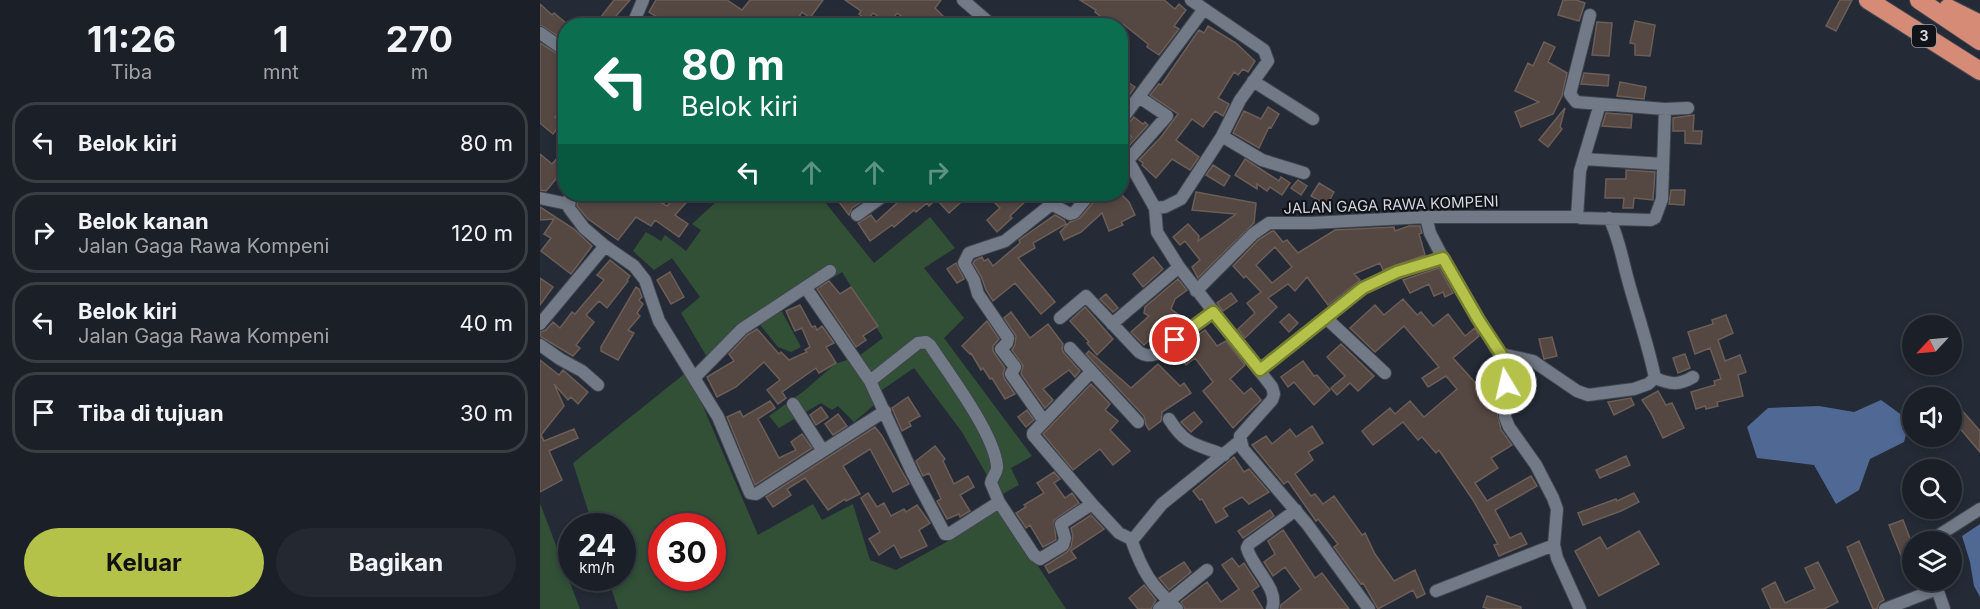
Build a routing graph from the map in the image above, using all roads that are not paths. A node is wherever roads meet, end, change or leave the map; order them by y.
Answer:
1 (644, 0) edge
2 (963, 0) edge
3 (1191, 0) edge
4 (1868, 0) edge
5 (1918, 0) edge
6 (1930, 0) edge
7 (1204, 9) junction
8 (1590, 15) dead end
9 (636, 18) edge
10 (984, 18) edge
11 (1980, 24) edge
12 (540, 33) edge
13 (1980, 41) edge
14 (558, 45) edge
15 (1980, 71) edge
16 (1253, 81) junction
17 (1139, 97) junction
18 (1600, 104) junction
19 (1688, 108) dead end
20 (1665, 109) junction
21 (1128, 111) edge
22 (1313, 119) dead end
23 (1222, 136) junction
24 (1128, 151) edge
25 (1584, 159) junction
26 (1128, 163) edge
27 (1664, 164) junction
28 (1304, 173) dead end
29 (540, 198) edge
30 (558, 199) edge
31 (569, 201) edge
32 (876, 201) edge
33 (1084, 201) edge
34 (1155, 208) junction
35 (857, 215) dead end
36 (1426, 217) junction
37 (1577, 217) junction
38 (1609, 218) junction
39 (605, 246) junction
40 (1443, 258) junction
41 (1179, 267) junction
42 (830, 271) dead end
43 (806, 288) junction
44 (1196, 291) junction
45 (1213, 312) junction
46 (1060, 318) dead end
47 (1326, 318) junction
48 (540, 324) edge
49 (1112, 324) junction
50 (540, 345) edge
51 (1070, 348) dead end
52 (1501, 354) junction
53 (1260, 370) junction
54 (1091, 372) junction
55 (1385, 373) dead end
56 (692, 374) junction
57 (1693, 377) dead end
58 (1655, 378) junction
59 (870, 381) junction
60 (598, 385) dead end
61 (793, 405) dead end
62 (885, 411) junction
63 (1169, 419) dead end
64 (1044, 422) junction
65 (1138, 422) dead end
66 (1240, 441) junction
67 (823, 451) junction
68 (1224, 454) junction
69 (999, 502) junction
70 (1092, 504) junction
71 (1980, 509) edge
72 (1296, 510) junction
73 (1945, 531) edge
74 (1131, 539) junction
75 (1554, 545) junction
76 (1207, 570) dead end
77 (1436, 591) dead end
78 (1922, 591) edge
79 (1937, 591) edge
80 (1168, 606) edge
81 (1272, 609) edge
82 (1369, 609) edge
83 (1580, 609) edge
84 (1884, 609) edge
85 (1944, 609) edge

1 - 9 street
2 - 10 street
3 - 7 street
4 - 15 highway, 3
5 - 13 highway, 3
6 - 11 highway
7 - 16 street
7 - 17 street
8 - 18 street
12 - 14 street
16 - 22 street
16 - 23 street
17 - 21 street
17 - 24 street
18 - 20 street
18 - 25 street
19 - 20 street
20 - 27 street
23 - 28 street
23 - 34 street
25 - 27 street
25 - 37 street
26 - 34 street
27 - 38 street, JALAN GAGA RAWA KOMPENI
29 - 30 street
31 - 39 street
32 - 35 street
33 - 64 street
34 - 41 street
36 - 37 street, JALAN GAGA RAWA KOMPENI
36 - 40 street
36 - 44 street, JALAN GAGA RAWA KOMPENI
37 - 38 street, JALAN GAGA RAWA KOMPENI
38 - 58 street
39 - 48 street
39 - 56 street
40 - 47 street
40 - 52 street
41 - 44 street
41 - 49 street
42 - 43 street
43 - 56 street
43 - 59 street
44 - 45 street
45 - 49 street
45 - 53 street
46 - 49 street
47 - 53 street
47 - 55 street
50 - 60 street
51 - 54 street
52 - 58 street
52 - 75 street
53 - 66 street
54 - 64 street
54 - 65 street
56 - 67 street
57 - 58 street
59 - 62 street
59 - 69 street
61 - 67 street
62 - 67 street
62 - 69 street
63 - 68 street
64 - 70 street
66 - 68 street
66 - 72 street
68 - 74 street
69 - 70 street
70 - 74 street
71 - 73 street
72 - 81 street
72 - 82 street
74 - 80 street
75 - 77 street
75 - 83 street
76 - 80 street
78 - 84 street
79 - 85 street

